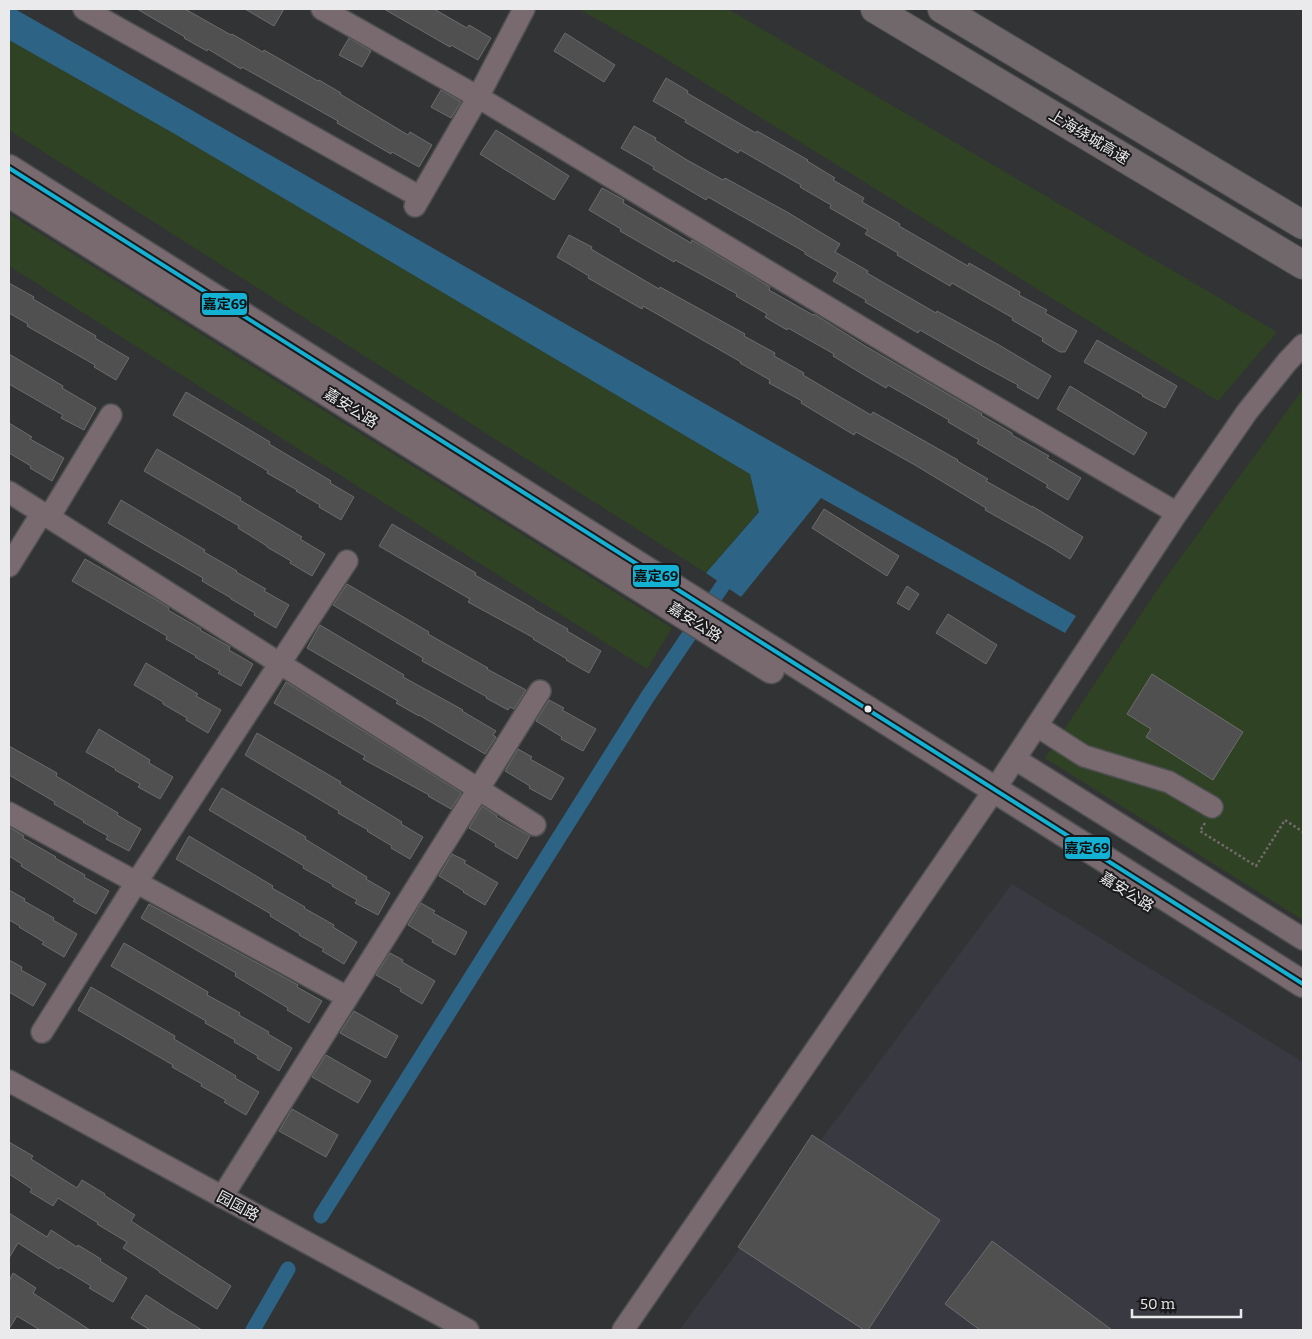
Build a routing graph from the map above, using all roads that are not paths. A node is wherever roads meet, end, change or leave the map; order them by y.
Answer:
1 (84, 9) edge
2 (322, 9) edge
3 (524, 9) edge
4 (875, 9) edge
5 (942, 9) edge
6 (478, 97) junction
7 (9, 168) edge
8 (9, 194) edge
9 (1303, 225) edge
10 (1303, 265) edge
11 (1303, 345) edge
12 (111, 415) dead end
13 (9, 492) edge
14 (1177, 513) junction
15 (46, 515) junction
16 (347, 561) dead end
17 (9, 566) edge
18 (680, 601) junction
19 (280, 663) junction
20 (540, 691) dead end
21 (1037, 726) junction
22 (1015, 759) junction
23 (479, 789) junction
24 (990, 796) junction
25 (1212, 808) road end
26 (9, 813) edge
27 (535, 825) dead end
28 (136, 882) junction
29 (1303, 939) edge
30 (1303, 984) edge
31 (347, 997) junction
32 (1303, 1004) edge
33 (42, 1032) dead end
34 (9, 1081) edge
35 (222, 1197) junction
36 (468, 1330) edge
37 (623, 1330) edge

1 - 6 street
2 - 6 street
3 - 6 street
4 - 10 highway, 上海绕城高速
5 - 9 highway
6 - 14 street
7 - 18 main road, 嘉安公路
8 - 18 main road, 嘉安公路
11 - 14 street
12 - 15 street
13 - 15 street
14 - 21 street
15 - 17 street
15 - 19 street
16 - 19 street
18 - 24 main road, 嘉安公路
19 - 23 street
19 - 28 street
20 - 23 street
21 - 22 street
21 - 25 street
22 - 24 street
22 - 29 street
23 - 27 street
23 - 31 street
24 - 30 main road, 嘉安公路
24 - 32 main road, 嘉安公路
24 - 37 street
26 - 28 street
28 - 31 street
28 - 33 street
31 - 35 street
34 - 35 street, 园国路
35 - 36 street, 园国路

